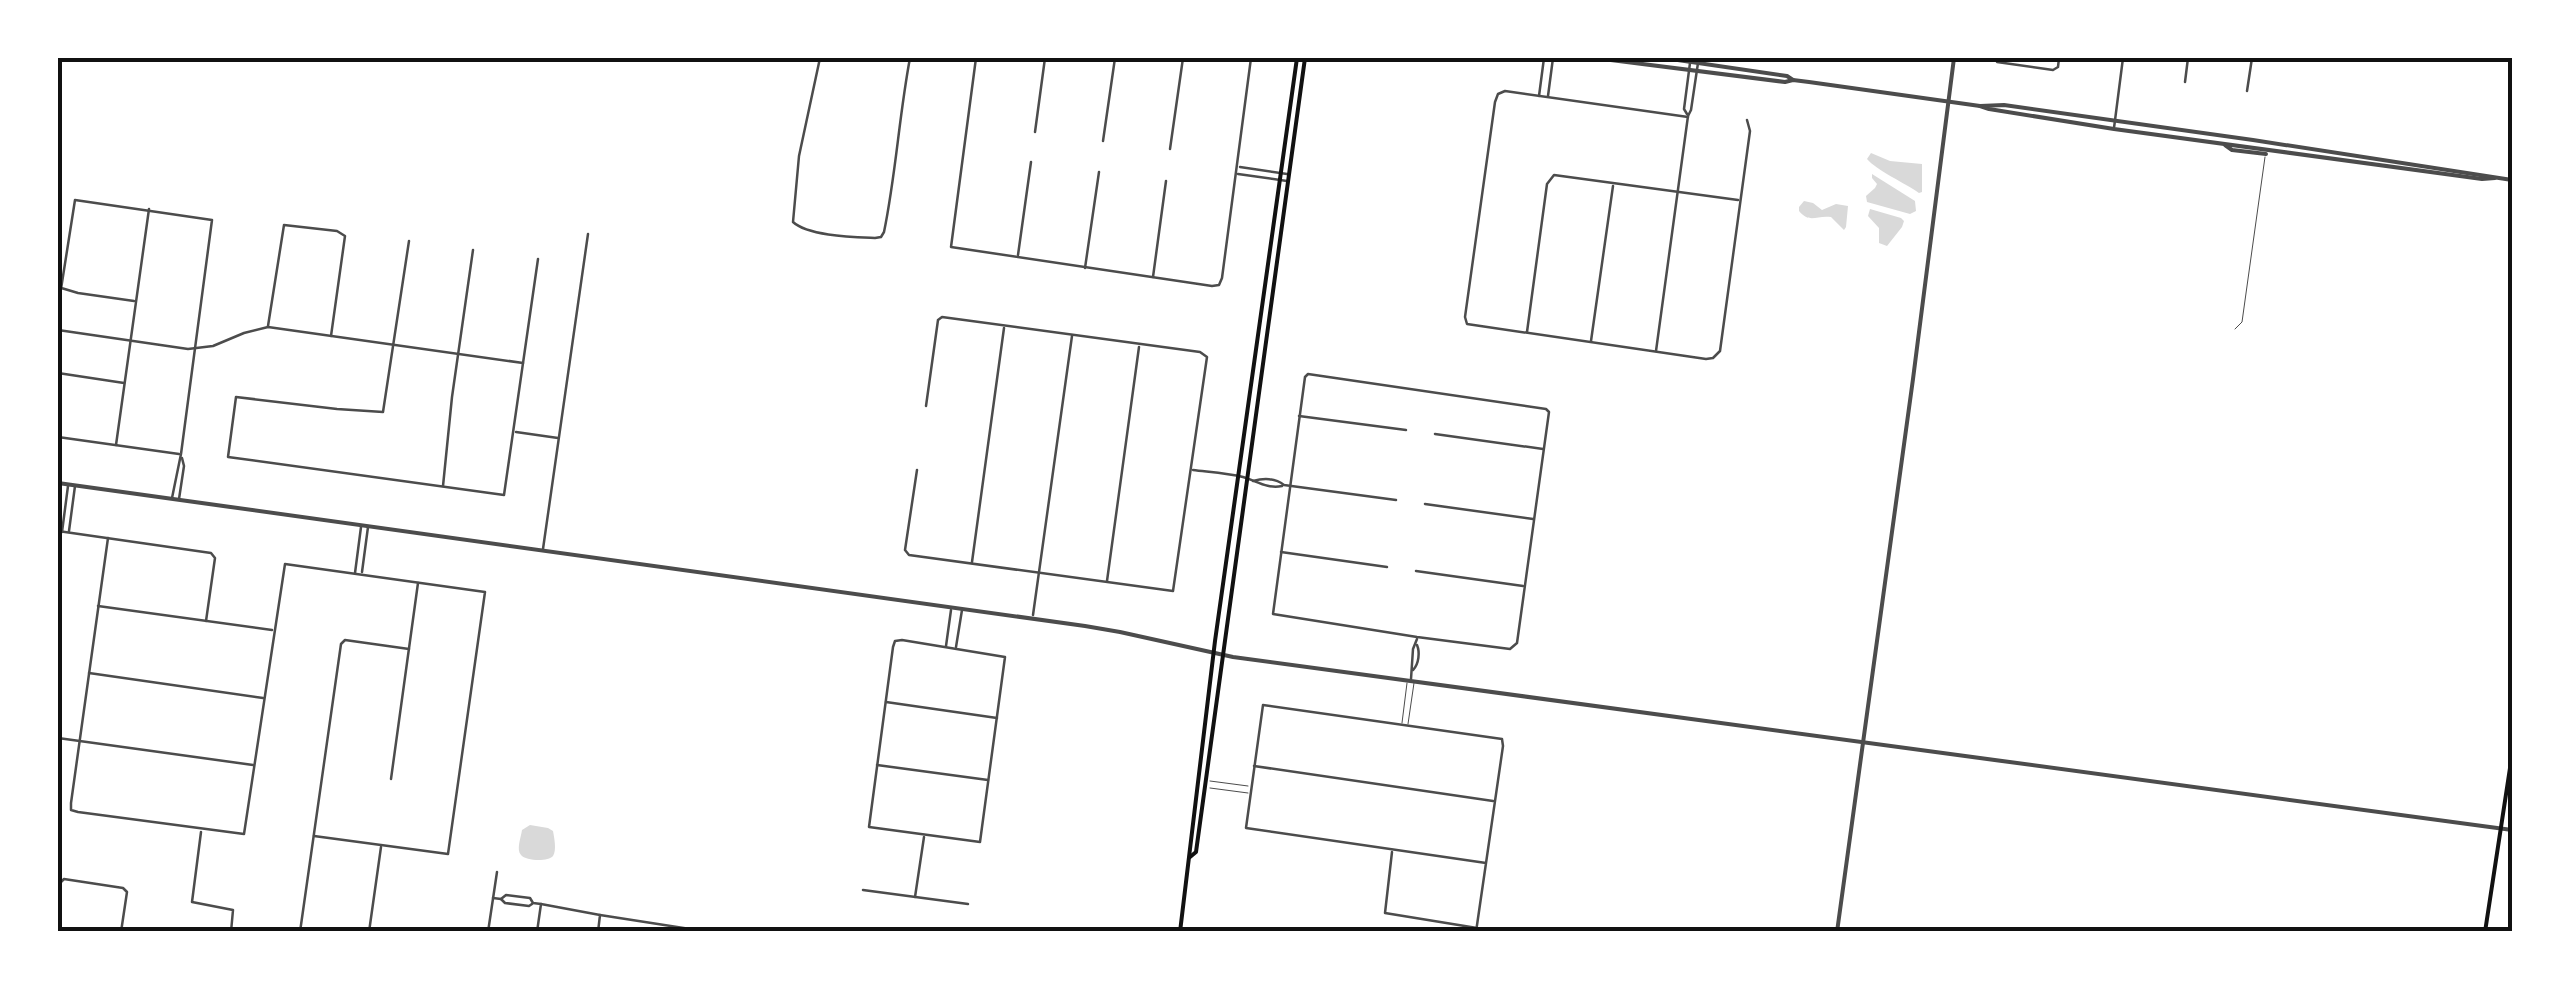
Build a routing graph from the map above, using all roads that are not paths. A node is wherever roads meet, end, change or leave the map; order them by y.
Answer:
1 (820, 58) edge
2 (910, 58) edge
3 (976, 58) edge
4 (1046, 58) edge
5 (1114, 58) edge
6 (1183, 58) edge
7 (1251, 58) edge
8 (1297, 58) edge
9 (1305, 58) edge
10 (1544, 58) edge
11 (1553, 58) edge
12 (1595, 58) edge
13 (1664, 58) edge
14 (1954, 58) edge
15 (2059, 58) edge
16 (2123, 58) edge
17 (2188, 58) edge
18 (2252, 58) edge
19 (1630, 60) edge
20 (1690, 61) junction
21 (1698, 62) junction
22 (1997, 62) dead end
23 (1689, 70) junction
24 (1696, 72) junction
25 (1793, 80) junction
26 (2184, 82) dead end
27 (2247, 91) dead end
28 (1539, 96) junction
29 (1548, 98) junction
30 (1949, 102) junction
31 (1980, 106) junction
32 (1688, 116) junction
33 (1747, 120) dead end
34 (2115, 121) junction
35 (2114, 129) junction
36 (1035, 132) dead end
37 (1103, 141) dead end
38 (2267, 143) junction
39 (1170, 149) dead end
40 (2266, 152) junction
41 (1031, 162) dead end
42 (1237, 167) junction
43 (1099, 172) dead end
44 (1236, 174) junction
45 (1280, 176) junction
46 (1288, 177) junction
47 (2495, 178) junction
48 (2512, 180) edge
49 (1166, 181) dead end
50 (1613, 183) junction
51 (1677, 192) junction
52 (1741, 200) junction
53 (149, 209) junction
54 (588, 234) dead end
55 (408, 241) dead end
56 (473, 250) dead end
57 (1018, 258) junction
58 (538, 259) dead end
59 (1085, 268) junction
60 (1153, 277) junction
61 (59, 288) edge
62 (136, 301) junction
63 (1005, 326) junction
64 (268, 327) junction
65 (2236, 329) dead end
66 (58, 330) edge
67 (1072, 334) junction
68 (1527, 334) junction
69 (331, 336) junction
70 (130, 341) junction
71 (1591, 343) junction
72 (394, 344) junction
73 (1140, 344) junction
74 (196, 348) junction
75 (1656, 352) junction
76 (458, 354) junction
77 (524, 363) junction
78 (58, 373) edge
79 (124, 382) junction
80 (926, 406) dead end
81 (1299, 416) junction
82 (1406, 430) dead end
83 (514, 432) junction
84 (1435, 434) dead end
85 (58, 437) edge
86 (559, 438) junction
87 (116, 445) junction
88 (1544, 449) junction
89 (181, 454) junction
90 (917, 470) dead end
91 (1192, 470) junction
92 (1238, 476) junction
93 (1250, 479) junction
94 (58, 483) edge
95 (72, 485) junction
96 (1287, 485) junction
97 (442, 488) junction
98 (176, 500) junction
99 (1396, 500) dead end
100 (1426, 504) dead end
101 (1534, 519) junction
102 (365, 526) junction
103 (60, 532) edge
104 (68, 533) junction
105 (108, 538) junction
106 (543, 552) junction
107 (1280, 552) junction
108 (972, 564) junction
109 (1387, 567) dead end
110 (1416, 571) dead end
111 (355, 573) junction
112 (361, 574) junction
113 (1039, 574) junction
114 (418, 582) junction
115 (1106, 583) junction
116 (1524, 586) junction
117 (98, 606) junction
118 (951, 608) junction
119 (962, 610) junction
120 (1033, 619) junction
121 (206, 621) junction
122 (274, 630) junction
123 (1417, 640) junction
124 (946, 647) junction
125 (956, 648) junction
126 (409, 649) junction
127 (1215, 653) junction
128 (1222, 655) junction
129 (89, 673) junction
130 (1411, 680) junction
131 (264, 698) junction
132 (885, 702) junction
133 (998, 718) junction
134 (1402, 723) junction
135 (1408, 724) junction
136 (58, 738) edge
137 (79, 741) junction
138 (1864, 742) junction
139 (2512, 755) edge
140 (876, 765) junction
141 (255, 766) junction
142 (1253, 766) junction
143 (391, 780) dead end
144 (990, 781) junction
145 (1198, 783) junction
146 (1205, 784) junction
147 (1250, 786) junction
148 (1250, 794) junction
149 (1495, 801) junction
150 (201, 829) junction
151 (2502, 829) junction
152 (2512, 830) edge
153 (314, 836) junction
154 (924, 836) junction
155 (381, 846) junction
156 (1393, 850) junction
157 (1190, 857) junction
158 (1486, 863) junction
159 (496, 872) dead end
160 (863, 890) dead end
161 (58, 896) edge
162 (519, 897) junction
163 (915, 897) junction
164 (492, 898) junction
165 (502, 899) junction
166 (534, 903) junction
167 (541, 904) junction
168 (968, 904) dead end
169 (518, 905) junction
170 (600, 915) junction
171 (1477, 930) edge
172 (121, 932) edge
173 (232, 932) edge
174 (300, 932) edge
175 (369, 932) edge
176 (488, 932) edge
177 (537, 932) edge
178 (598, 932) edge
179 (689, 932) edge
180 (1180, 932) edge
181 (1838, 932) edge
182 (2485, 932) edge

1 - 2 street
3 - 57 street
4 - 36 street
5 - 37 street
6 - 39 street
7 - 42 street
8 - 45 main road
9 - 46 main road
10 - 28 street
11 - 29 street
12 - 19 street
13 - 20 street
14 - 30 street
15 - 22 street
16 - 34 street
17 - 26 street
18 - 27 street
19 - 23 street
20 - 21 street
20 - 23 street
21 - 24 street
21 - 25 street
23 - 24 street
23 - 32 street
24 - 25 street
24 - 32 street
25 - 30 street
28 - 29 street
28 - 68 street
29 - 32 street
30 - 31 street
30 - 138 street
31 - 34 street
31 - 35 street
32 - 51 street
33 - 52 street
34 - 35 street
34 - 38 street
35 - 40 street
38 - 40 lane
38 - 47 street
40 - 47 street
40 - 65 lane
41 - 57 street
42 - 44 street
42 - 45 street
43 - 59 street
44 - 45 street
44 - 60 street
45 - 46 street
45 - 92 main road
46 - 93 main road
47 - 48 street
49 - 60 street
50 - 51 street
50 - 68 street
50 - 71 street
51 - 52 street
51 - 75 street
52 - 75 street
53 - 61 street
53 - 62 street
53 - 74 street
54 - 86 street
55 - 72 street
56 - 76 street
57 - 59 street
58 - 77 street
59 - 60 street
61 - 62 street
62 - 70 street
63 - 67 street
63 - 80 street
63 - 108 street
64 - 69 street
64 - 69 street
64 - 74 street
66 - 70 street
67 - 73 street
67 - 113 street
68 - 71 street
69 - 72 street
70 - 74 street
70 - 79 street
71 - 75 street
72 - 76 street
72 - 97 street
73 - 91 street
73 - 115 street
74 - 89 street
76 - 77 street
76 - 97 street
77 - 83 street
78 - 79 street
79 - 87 street
81 - 82 street
81 - 88 street
81 - 96 street
83 - 86 street
83 - 97 street
84 - 88 street
85 - 87 street
86 - 106 street
87 - 89 street
88 - 101 street
89 - 98 street
90 - 108 street
91 - 92 street
91 - 115 street
92 - 93 street
92 - 127 main road
93 - 96 street
93 - 128 main road
94 - 95 street
95 - 98 street
95 - 103 street
95 - 104 street
96 - 99 street
96 - 107 street
98 - 102 street
100 - 101 street
101 - 116 street
102 - 106 street
102 - 111 street
102 - 112 street
103 - 104 street
104 - 105 street
105 - 117 street
105 - 121 street
106 - 118 street
107 - 109 street
107 - 123 street
108 - 113 street
110 - 116 street
111 - 112 street
111 - 122 street
112 - 114 street
113 - 115 street
113 - 120 street
114 - 126 street
114 - 155 street
116 - 123 street
117 - 121 street
117 - 129 street
118 - 119 street
118 - 124 street
119 - 120 street
119 - 125 street
120 - 127 street
121 - 122 street
122 - 131 street
123 - 130 street
124 - 125 street
124 - 132 street
125 - 133 street
126 - 143 street
126 - 153 street
127 - 128 street
127 - 145 main road
128 - 130 street
128 - 146 main road
129 - 131 street
129 - 137 street
130 - 134 lane
130 - 135 lane
130 - 138 street
131 - 141 street
132 - 133 street
132 - 140 street
133 - 144 street
134 - 135 street
134 - 142 street
135 - 149 street
136 - 137 street
137 - 141 street
137 - 150 street
138 - 151 street
138 - 181 street
139 - 151 main road
140 - 144 street
140 - 154 street
141 - 150 street
142 - 147 street
142 - 149 street
144 - 154 street
145 - 146 lane
145 - 146 lane
145 - 157 main road
146 - 147 lane
146 - 148 lane
146 - 157 main road
147 - 148 street
148 - 156 street
149 - 158 street
150 - 173 street
151 - 152 street
151 - 182 main road
153 - 155 street
153 - 174 street
154 - 163 street
155 - 175 street
156 - 158 street
156 - 171 street
157 - 180 main road
158 - 171 street
159 - 164 street
160 - 163 street
161 - 172 street
162 - 165 street
162 - 166 street
162 - 169 street
163 - 168 street
164 - 165 street
164 - 176 street
165 - 169 street
166 - 167 street
166 - 169 street
167 - 170 street
167 - 177 street
170 - 178 street
170 - 179 street

